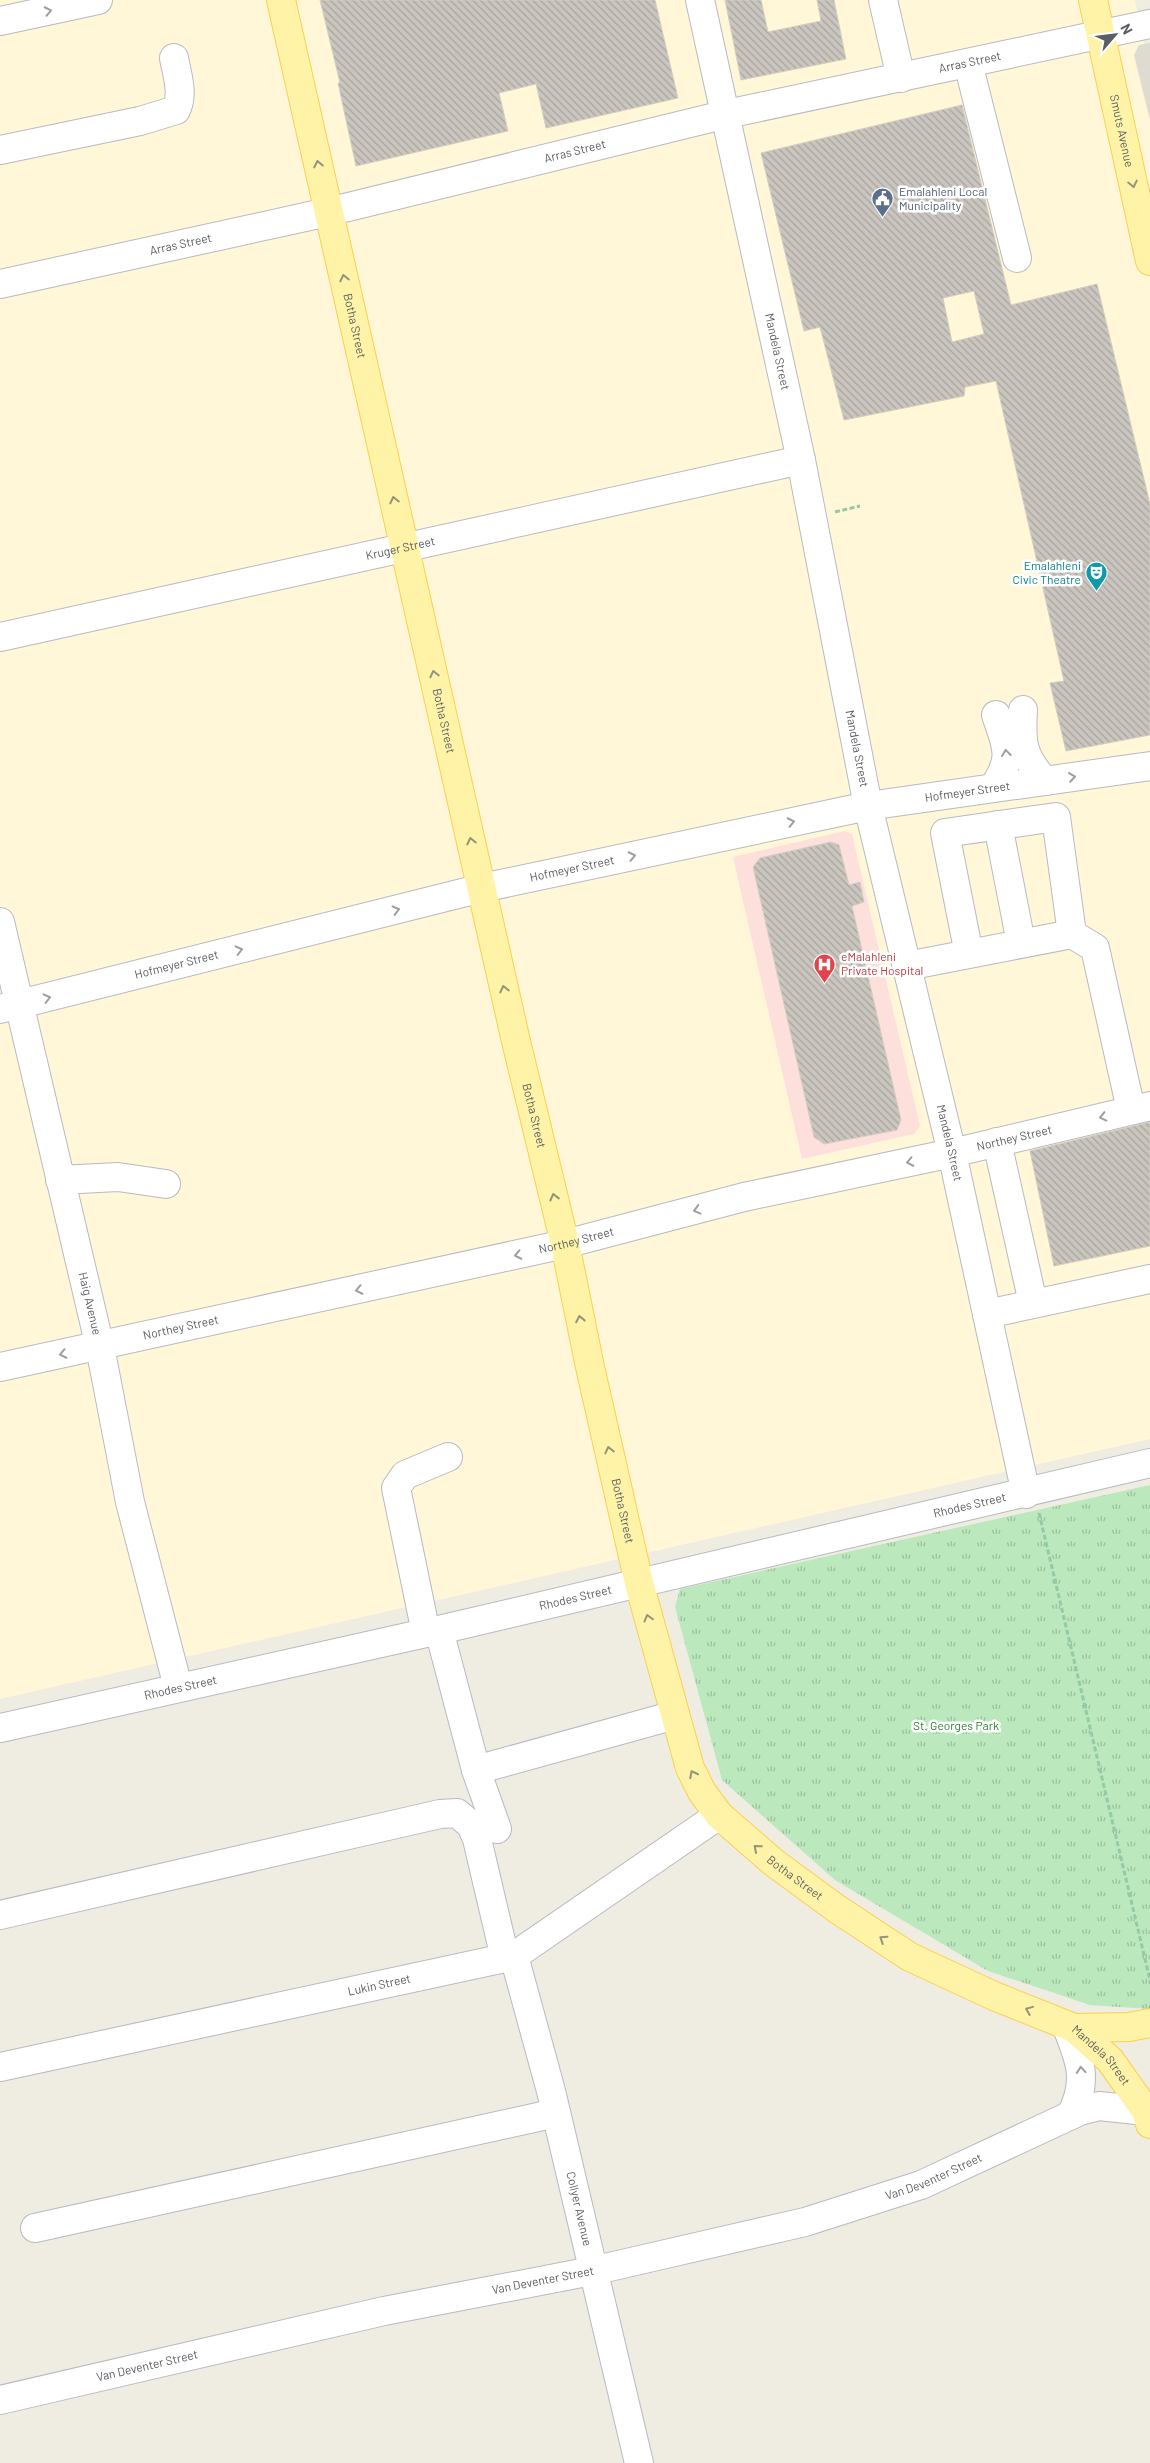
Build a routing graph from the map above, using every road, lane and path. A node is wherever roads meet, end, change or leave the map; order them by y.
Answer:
1 (98, 0) edge
2 (281, 0) edge
3 (700, 0) edge
4 (883, 0) edge
5 (1093, 0) edge
6 (0, 21) edge
7 (1150, 24) edge
8 (1101, 35) junction
9 (174, 58) dead end
10 (968, 63) junction
11 (901, 78) junction
12 (727, 114) junction
13 (0, 150) edge
14 (328, 212) junction
15 (1017, 258) dead end
16 (1150, 261) edge
17 (0, 284) edge
18 (801, 460) junction
19 (405, 548) junction
20 (0, 637) edge
21 (1023, 710) dead end
22 (996, 715) dead end
23 (1150, 766) edge
24 (1045, 781) junction
25 (993, 788) junction
26 (868, 806) junction
27 (998, 825) junction
28 (482, 888) junction
29 (0, 922) edge
30 (1072, 934) junction
31 (966, 939) dead end
32 (1021, 943) junction
33 (907, 966) junction
34 (9, 1007) edge
35 (1140, 1108) edge
36 (997, 1142) junction
37 (952, 1153) junction
38 (60, 1180) junction
39 (166, 1184) dead end
40 (565, 1244) junction
41 (1150, 1279) edge
42 (1033, 1304) junction
43 (987, 1314) junction
44 (100, 1347) junction
45 (0, 1367) edge
46 (448, 1458) dead end
47 (1150, 1463) edge
48 (1030, 1493) junction
49 (639, 1583) junction
50 (432, 1632) junction
51 (178, 1687) junction
52 (675, 1715) junction
53 (0, 1728) edge
54 (476, 1770) junction
55 (719, 1815) junction
56 (498, 1830) dead end
57 (0, 1915) edge
58 (510, 1957) junction
59 (1150, 1980) edge
60 (1150, 2023) edge
61 (1070, 2027) junction
62 (0, 2067) edge
63 (556, 2114) junction
64 (1070, 2115) junction
65 (1148, 2117) edge
66 (35, 2228) dead end
67 (592, 2271) junction
68 (0, 2400) edge
69 (639, 2463) edge

6 -> 1 street
14 -> 2 main road, Botha Street
3 - 12 street, Mandela Street
4 - 11 street
5 - 8 main road, Smuts Avenue
7 - 8 street, Arras Street
8 - 10 street, Arras Street
8 -> 16 main road, Smuts Avenue
9 - 13 street
10 - 11 street, Arras Street
10 - 15 street
11 - 12 street, Arras Street
12 - 14 street, Arras Street
12 - 18 street, Mandela Street
14 - 17 street, Arras Street
19 -> 14 main road, Botha Street
18 - 19 street, Kruger Street
18 - 26 street, Mandela Street
19 - 20 street, Kruger Street
28 -> 19 main road, Botha Street
21 - 24 street
25 -> 22 street
24 -> 23 street, Hofmeyer Street
24 - 25 street, Hofmeyer Street
25 - 26 street, Hofmeyer Street
28 -> 26 street, Hofmeyer Street
26 - 33 street, Mandela Street
27 - 30 street
27 - 31 street
27 - 32 street
34 -> 28 street, Hofmeyer Street
40 -> 28 main road, Botha Street
29 - 34 street, Haig Avenue
30 - 32 street
30 - 35 street
32 - 33 street
33 - 37 street, Mandela Street
34 - 38 street, Haig Avenue
35 -> 36 street, Northey Street
36 - 37 street, Northey Street
36 - 42 street
37 -> 40 street, Northey Street
37 - 43 street, Mandela Street
38 - 39 street
38 - 44 street, Haig Avenue
40 -> 44 street, Northey Street
49 -> 40 main road, Botha Street
41 - 42 street
42 - 43 street
43 - 48 street, Mandela Street
44 -> 45 street, Northey Street
44 - 51 street, Haig Avenue
46 - 50 street
47 - 48 street, Rhodes Street
48 - 49 street, Rhodes Street
48 - 59 path
49 - 50 street, Rhodes Street
52 -> 49 main road, Botha Street
50 - 51 street, Rhodes Street
50 - 54 street
51 - 53 street, Rhodes Street
52 - 54 street
55 -> 52 main road, Botha Street
54 - 56 street
55 - 58 street, Lukin Street
61 -> 55 main road, Botha Street
57 - 58 street, Collyer Avenue
58 - 62 street, Lukin Street
58 - 63 street, Collyer Avenue
60 - 61 main road, Mandela Street
64 -> 61 street
61 - 65 main road, Mandela Street
63 - 66 street
63 - 67 street, Collyer Avenue
64 - 65 street, Van Deventer Street
64 - 67 street, Van Deventer Street
67 - 68 street, Van Deventer Street
67 - 69 street, Collyer Avenue

